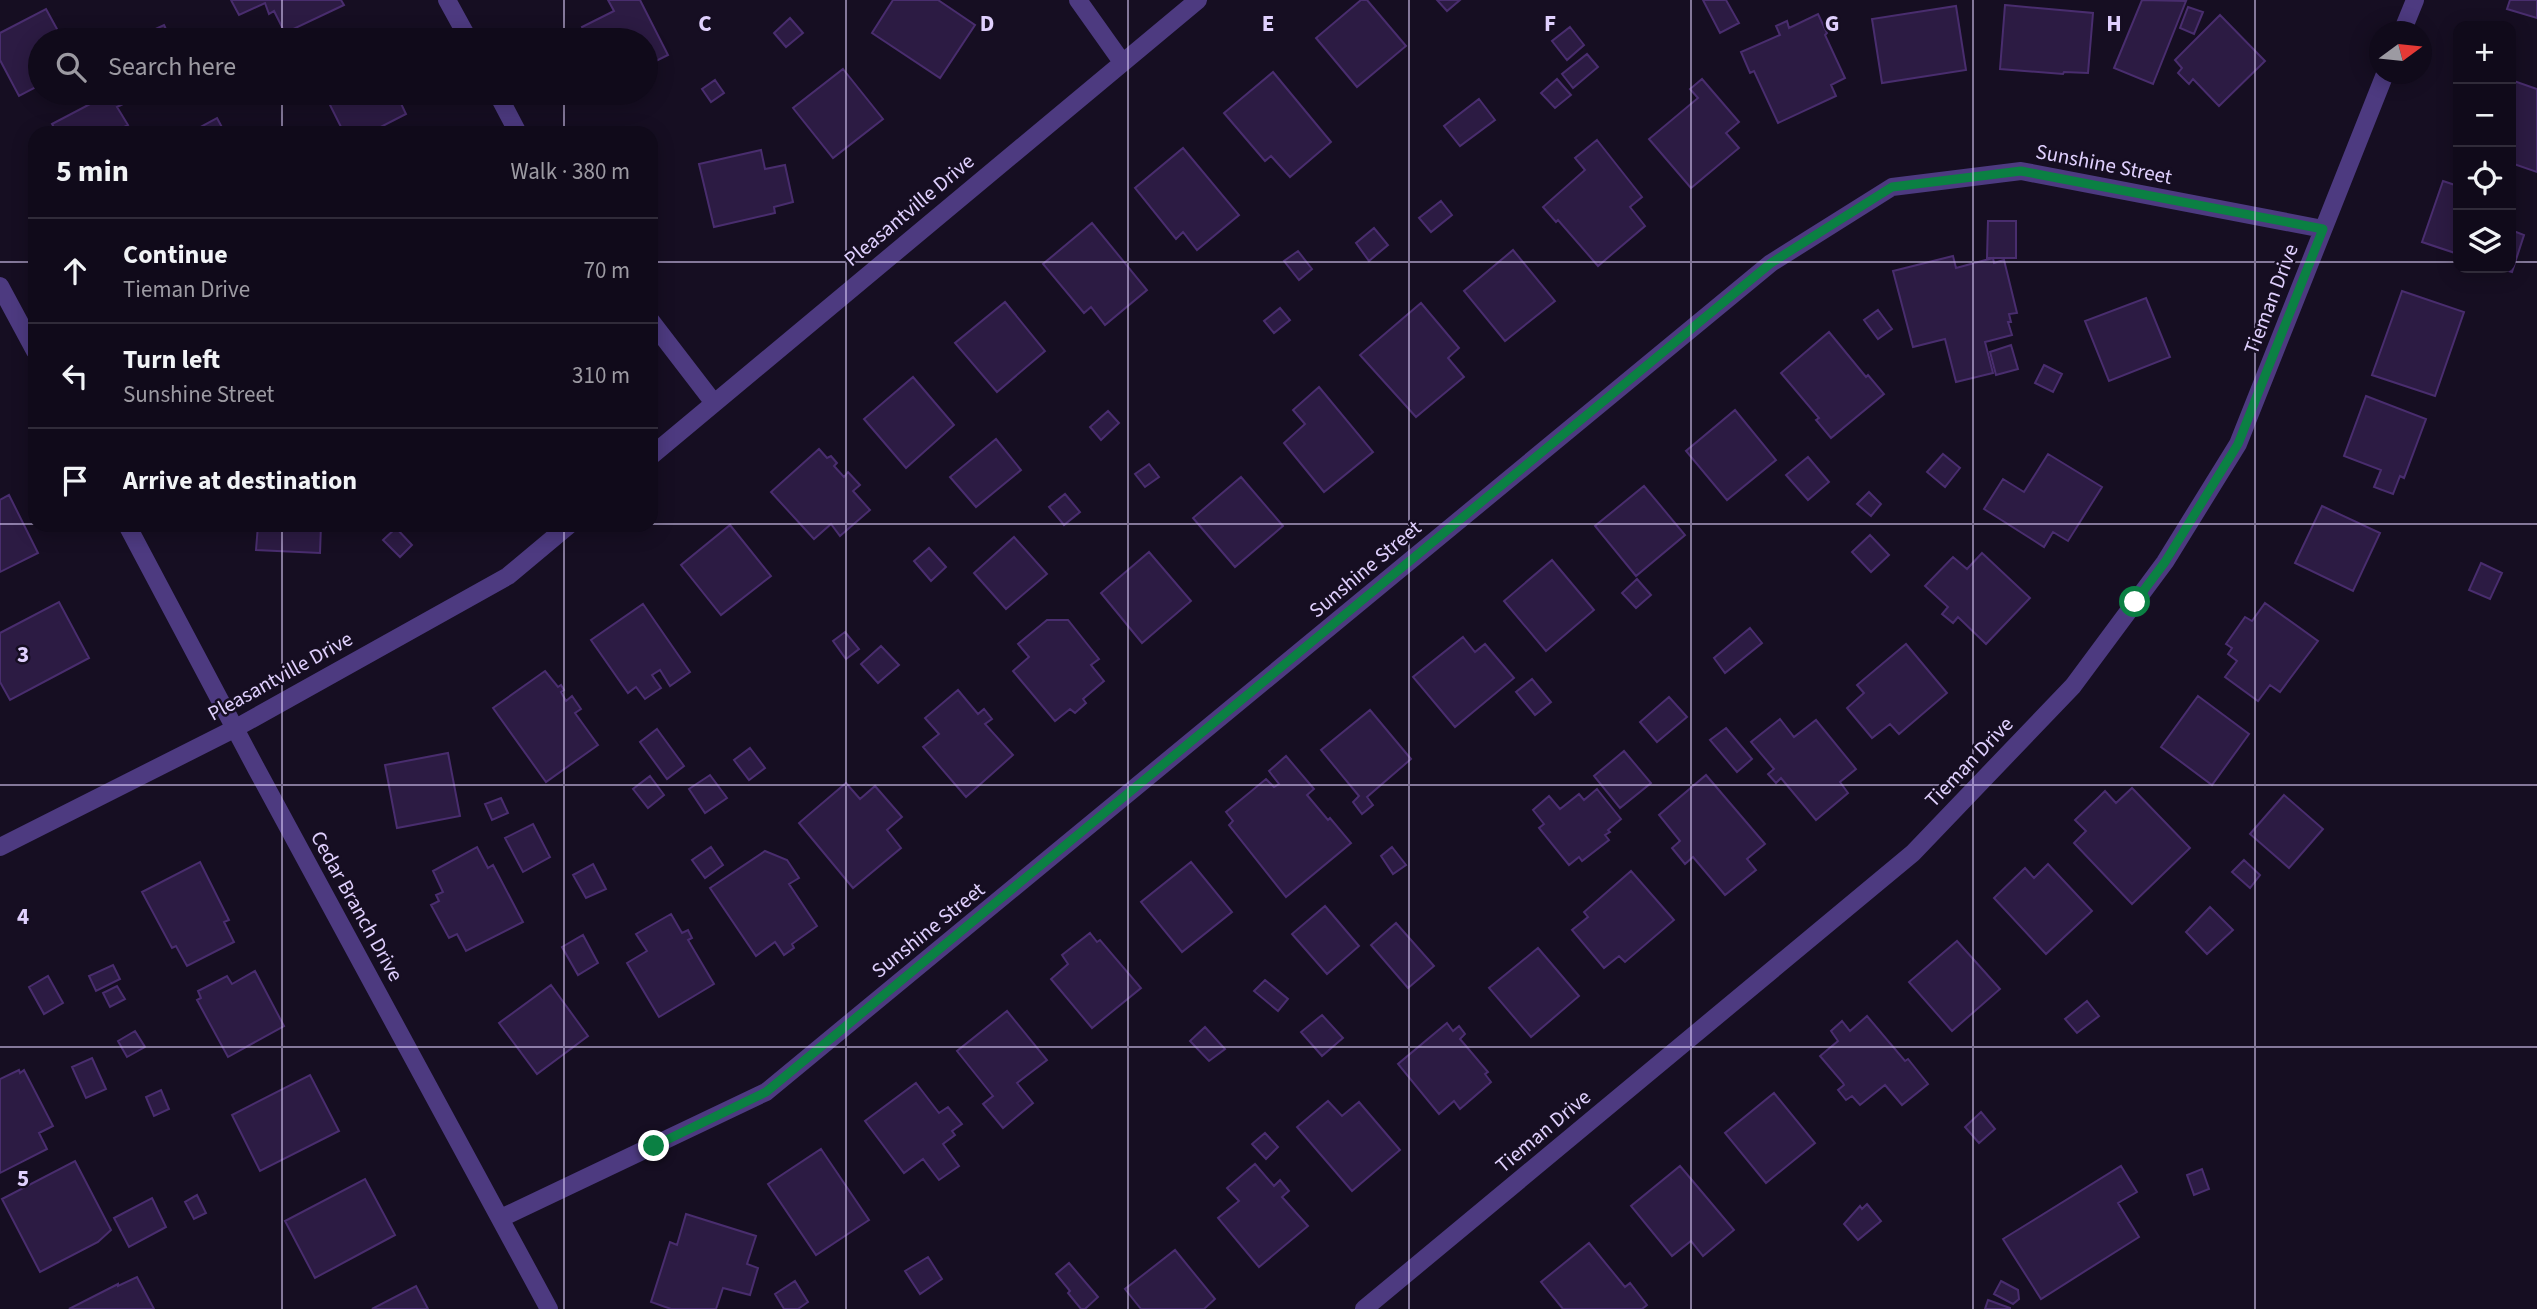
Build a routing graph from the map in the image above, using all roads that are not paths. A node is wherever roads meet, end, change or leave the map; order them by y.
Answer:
1 (447, 0) edge
2 (1078, 0) edge
3 (1198, 0) edge
4 (2415, 0) edge
5 (2406, 21) edge
6 (462, 28) edge
7 (1122, 62) junction
8 (2381, 84) edge
9 (503, 105) edge
10 (514, 126) edge
11 (2323, 229) junction
12 (0, 286) edge
13 (658, 330) edge
14 (28, 338) edge
15 (714, 403) junction
16 (658, 450) edge
17 (131, 532) edge
18 (561, 532) edge
19 (234, 729) junction
20 (0, 847) edge
21 (501, 1218) junction
22 (549, 1309) edge
23 (1364, 1309) edge

1 - 6 street
2 - 7 street
3 - 7 street, Pleasantville Drive
4 - 5 street
7 - 15 street, Pleasantville Drive
8 - 11 street, Tieman Drive
9 - 10 street
11 - 21 street, Sunshine Street
11 - 23 street, Tieman Drive
12 - 14 street
13 - 15 street
15 - 16 street, Pleasantville Drive
17 - 19 street, Cedar Branch Drive
18 - 19 street, Pleasantville Drive
19 - 20 street, Pleasantville Drive
19 - 21 street, Cedar Branch Drive
21 - 22 street, Cedar Branch Drive

